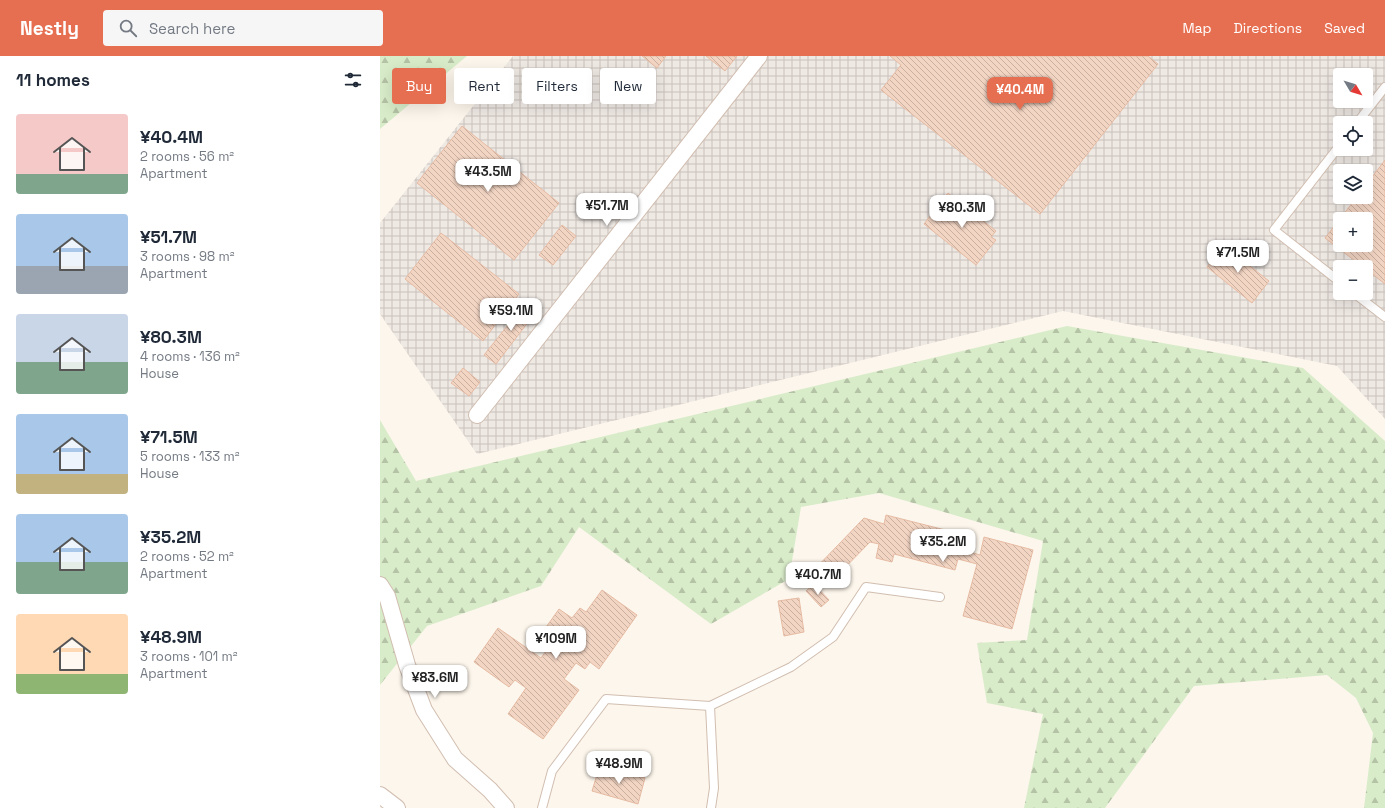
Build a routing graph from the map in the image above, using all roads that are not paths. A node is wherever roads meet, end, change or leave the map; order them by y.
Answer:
1 (759, 56) edge
2 (1385, 87) edge
3 (1362, 116) edge
4 (1333, 154) edge
5 (1333, 276) edge
6 (1363, 300) edge
7 (1385, 317) edge
8 (477, 415) dead end
9 (380, 585) edge
10 (940, 597) dead end
11 (710, 706) junction
12 (380, 795) edge
13 (397, 808) edge
14 (506, 808) edge
15 (542, 808) edge
16 (711, 808) edge

1 - 8 street
2 - 3 lane
4 - 5 lane
6 - 7 lane
9 - 14 street
10 - 11 lane
11 - 15 lane
11 - 16 lane
12 - 13 street

